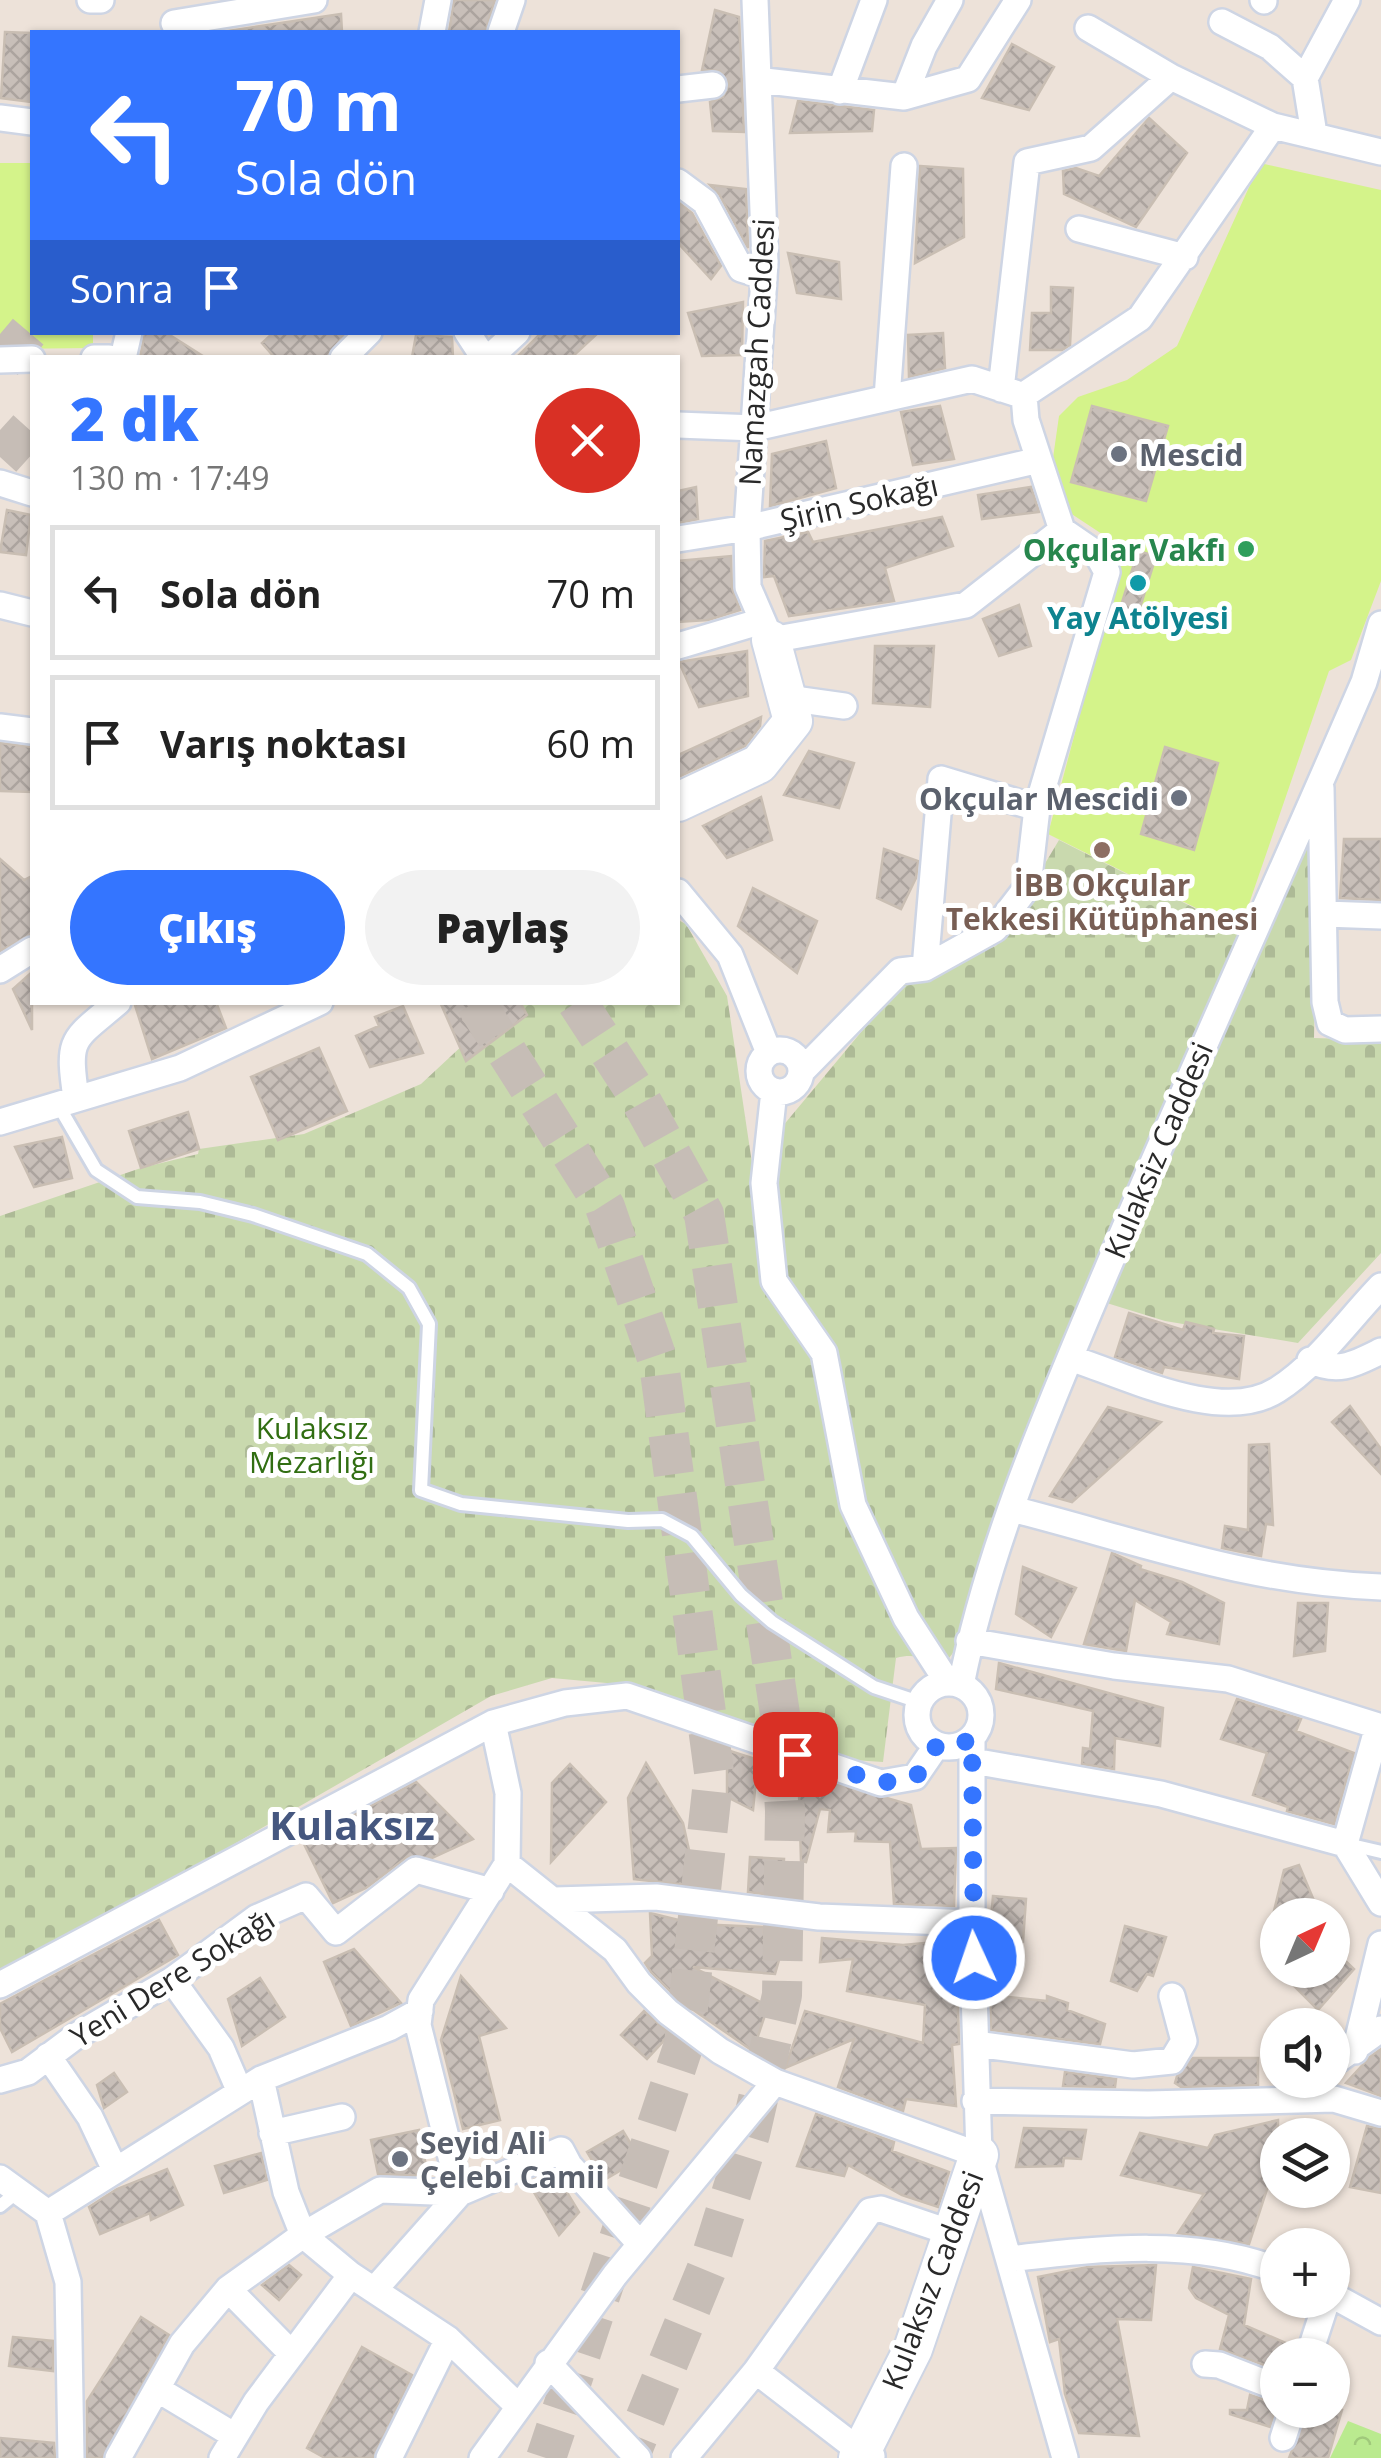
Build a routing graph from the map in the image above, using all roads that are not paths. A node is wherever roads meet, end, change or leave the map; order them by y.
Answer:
1 (90, 0) edge
2 (102, 0) edge
3 (314, 0) edge
4 (438, 0) edge
5 (512, 0) edge
6 (755, 0) edge
7 (772, 0) edge
8 (874, 0) edge
9 (950, 0) edge
10 (1018, 0) edge
11 (1345, 1) edge
12 (173, 19) edge
13 (1222, 22) dead end
14 (753, 28) junction
15 (1088, 28) dead end
16 (432, 30) edge
17 (503, 30) edge
18 (1171, 77) junction
19 (1305, 78) junction
20 (758, 80) junction
21 (713, 85) dead end
22 (680, 90) edge
23 (840, 91) junction
24 (904, 97) junction
25 (0, 118) edge
26 (30, 122) edge
27 (1273, 126) junction
28 (1314, 134) junction
29 (1381, 152) edge
30 (904, 166) dead end
31 (680, 183) edge
32 (1079, 229) dead end
33 (1185, 257) junction
34 (764, 276) junction
35 (366, 335) edge
36 (513, 335) edge
37 (346, 355) edge
38 (489, 355) edge
39 (0, 360) edge
40 (30, 360) edge
41 (1012, 392) junction
42 (887, 398) junction
43 (680, 425) edge
44 (755, 428) junction
45 (1039, 460) junction
46 (0, 484) edge
47 (30, 492) edge
48 (746, 528) junction
49 (1062, 530) junction
50 (680, 539) edge
51 (0, 605) edge
52 (30, 612) edge
53 (1381, 624) edge
54 (767, 631) junction
55 (680, 646) edge
56 (1381, 656) edge
57 (1369, 689) edge
58 (787, 698) junction
59 (844, 706) dead end
60 (0, 727) edge
61 (30, 731) edge
62 (1321, 778) junction
63 (680, 801) edge
64 (1038, 808) junction
65 (680, 894) edge
66 (1325, 914) junction
67 (1381, 916) edge
68 (30, 951) edge
69 (925, 968) junction
70 (0, 970) edge
71 (115, 1005) edge
72 (314, 1005) edge
73 (1381, 1029) edge
74 (768, 1052) junction
75 (801, 1072) junction
76 (774, 1091) junction
77 (67, 1101) junction
78 (0, 1122) edge
79 (1381, 1286) edge
80 (1381, 1351) edge
81 (1070, 1358) junction
82 (1310, 1360) junction
83 (1012, 1509) junction
84 (1381, 1587) edge
85 (970, 1641) junction
86 (954, 1684) junction
87 (920, 1702) junction
88 (492, 1724) junction
89 (937, 1745) junction
90 (973, 1749) junction
91 (1345, 1844) junction
92 (1381, 1852) edge
93 (508, 1864) junction
94 (491, 1891) junction
95 (555, 1900) junction
96 (1381, 1903) edge
97 (972, 1923) junction
98 (1381, 1944) edge
99 (172, 1980) junction
100 (0, 1985) edge
101 (1172, 1996) dead end
102 (420, 2010) junction
103 (1381, 2030) edge
104 (1350, 2040) edge
105 (976, 2044) junction
106 (1350, 2053) edge
107 (48, 2056) junction
108 (0, 2080) edge
109 (775, 2082) junction
110 (250, 2085) junction
111 (1272, 2098) joint
112 (975, 2101) junction
113 (1381, 2113) edge
114 (342, 2117) dead end
115 (272, 2133) junction
116 (979, 2155) junction
117 (115, 2170) junction
118 (5, 2192) edge
119 (460, 2192) junction
120 (996, 2212) junction
121 (48, 2213) junction
122 (955, 2225) junction
123 (303, 2235) junction
124 (640, 2244) junction
125 (1009, 2259) junction
126 (1260, 2265) edge
127 (352, 2274) junction
128 (228, 2289) junction
129 (374, 2289) junction
130 (1350, 2305) edge
131 (1381, 2322) edge
132 (448, 2339) junction
133 (292, 2354) junction
134 (548, 2362) junction
135 (1206, 2364) dead end
136 (756, 2370) junction
137 (1260, 2381) edge
138 (157, 2390) junction
139 (518, 2406) junction
140 (1286, 2428) edge
141 (1283, 2438) dead end
142 (228, 2447) edge
143 (866, 2456) edge
144 (70, 2458) edge
145 (118, 2458) edge
146 (388, 2458) edge
147 (482, 2458) edge
148 (638, 2458) edge
149 (684, 2458) edge
150 (1065, 2458) edge

1 - 2 street
3 - 12 street
4 - 16 street
5 - 17 street
6 - 14 street, Namazgah Caddesi
7 - 14 street
8 - 23 street
9 - 24 street
10 - 24 street
11 - 19 street
13 - 19 street
14 - 20 street, Namazgah Caddesi
15 - 18 street
18 - 27 street
18 - 41 street
19 - 28 street
20 - 23 street
20 - 34 street, Namazgah Caddesi
21 - 22 street
23 - 24 street
25 - 26 street
27 - 28 street
27 - 33 street
28 - 29 street
30 - 42 street
31 - 34 street
32 - 33 street
33 - 41 street
34 - 44 street, Namazgah Caddesi
35 - 37 street
36 - 38 street
39 - 40 street
41 - 42 street
41 - 45 street
42 - 44 street
43 - 44 street
44 - 48 street, Namazgah Caddesi
45 - 48 street, Şirin Sokağı
45 - 49 street
46 - 47 street
48 - 50 street, Şirin Sokağı
48 - 54 street, Namazgah Caddesi
49 - 54 street
49 - 64 street
51 - 52 street
53 - 57 street, Kulaksiz Caddesi
54 - 55 street
54 - 58 street
56 - 57 street
57 - 62 street, Kulaksiz Caddesi
58 - 59 street
58 - 63 street
60 - 61 street
62 - 66 street
62 - 81 street, Kulaksiz Caddesi
64 - 69 street
64 - 69 street
65 - 74 street
66 - 67 street
66 - 73 street
68 - 70 street
69 - 75 street
71 - 77 street
72 - 77 street
74 - 75 street
74 - 76 street
75 - 76 street
76 - 86 street
77 - 78 street
77 - 87 lane
79 - 82 street
80 - 82 street
81 - 82 street
81 - 83 street, Kulaksiz Caddesi
83 - 84 street
83 - 85 street, Kulaksiz Caddesi
85 - 86 street, Kulaksiz Caddesi
85 - 91 street
86 - 87 street
86 - 90 street
87 - 89 street
88 - 89 street
88 - 93 street
88 - 100 street
89 - 90 street
90 - 91 street
90 - 97 street
91 - 92 lane
91 - 96 street
93 - 94 street
93 - 95 street
94 - 99 street, Yeni Dere Sokağı
94 - 102 street
95 - 97 street
95 - 109 street
97 - 105 street
98 - 104 street
99 - 107 street, Yeni Dere Sokağı
99 - 110 street
101 - 105 street
102 - 110 street
102 - 119 street
103 - 106 street
105 - 112 street
107 - 108 street, Yeni Dere Sokağı
107 - 117 street
109 - 116 street
109 - 124 street
110 - 115 street
110 - 117 street
111 - 112 street
111 - 113 street
112 - 116 street
114 - 115 street
115 - 123 street
116 - 120 street
116 - 122 street, Kulaksız Caddesi
117 - 121 street
118 - 121 street
119 - 123 street
119 - 124 street
119 - 129 street
120 - 122 street
120 - 125 street
121 - 144 street
122 - 136 street
122 - 143 street, Kulaksız Caddesi
123 - 127 street
123 - 128 street
124 - 134 street
125 - 126 street
125 - 150 street
127 - 129 street
127 - 133 street
128 - 133 street
128 - 138 street
129 - 132 street
130 - 131 street
132 - 139 street
132 - 146 street
133 - 142 street
134 - 139 street
134 - 148 street
135 - 137 street
136 - 143 street
136 - 149 street
138 - 142 street
138 - 145 street
139 - 147 street
140 - 141 street

